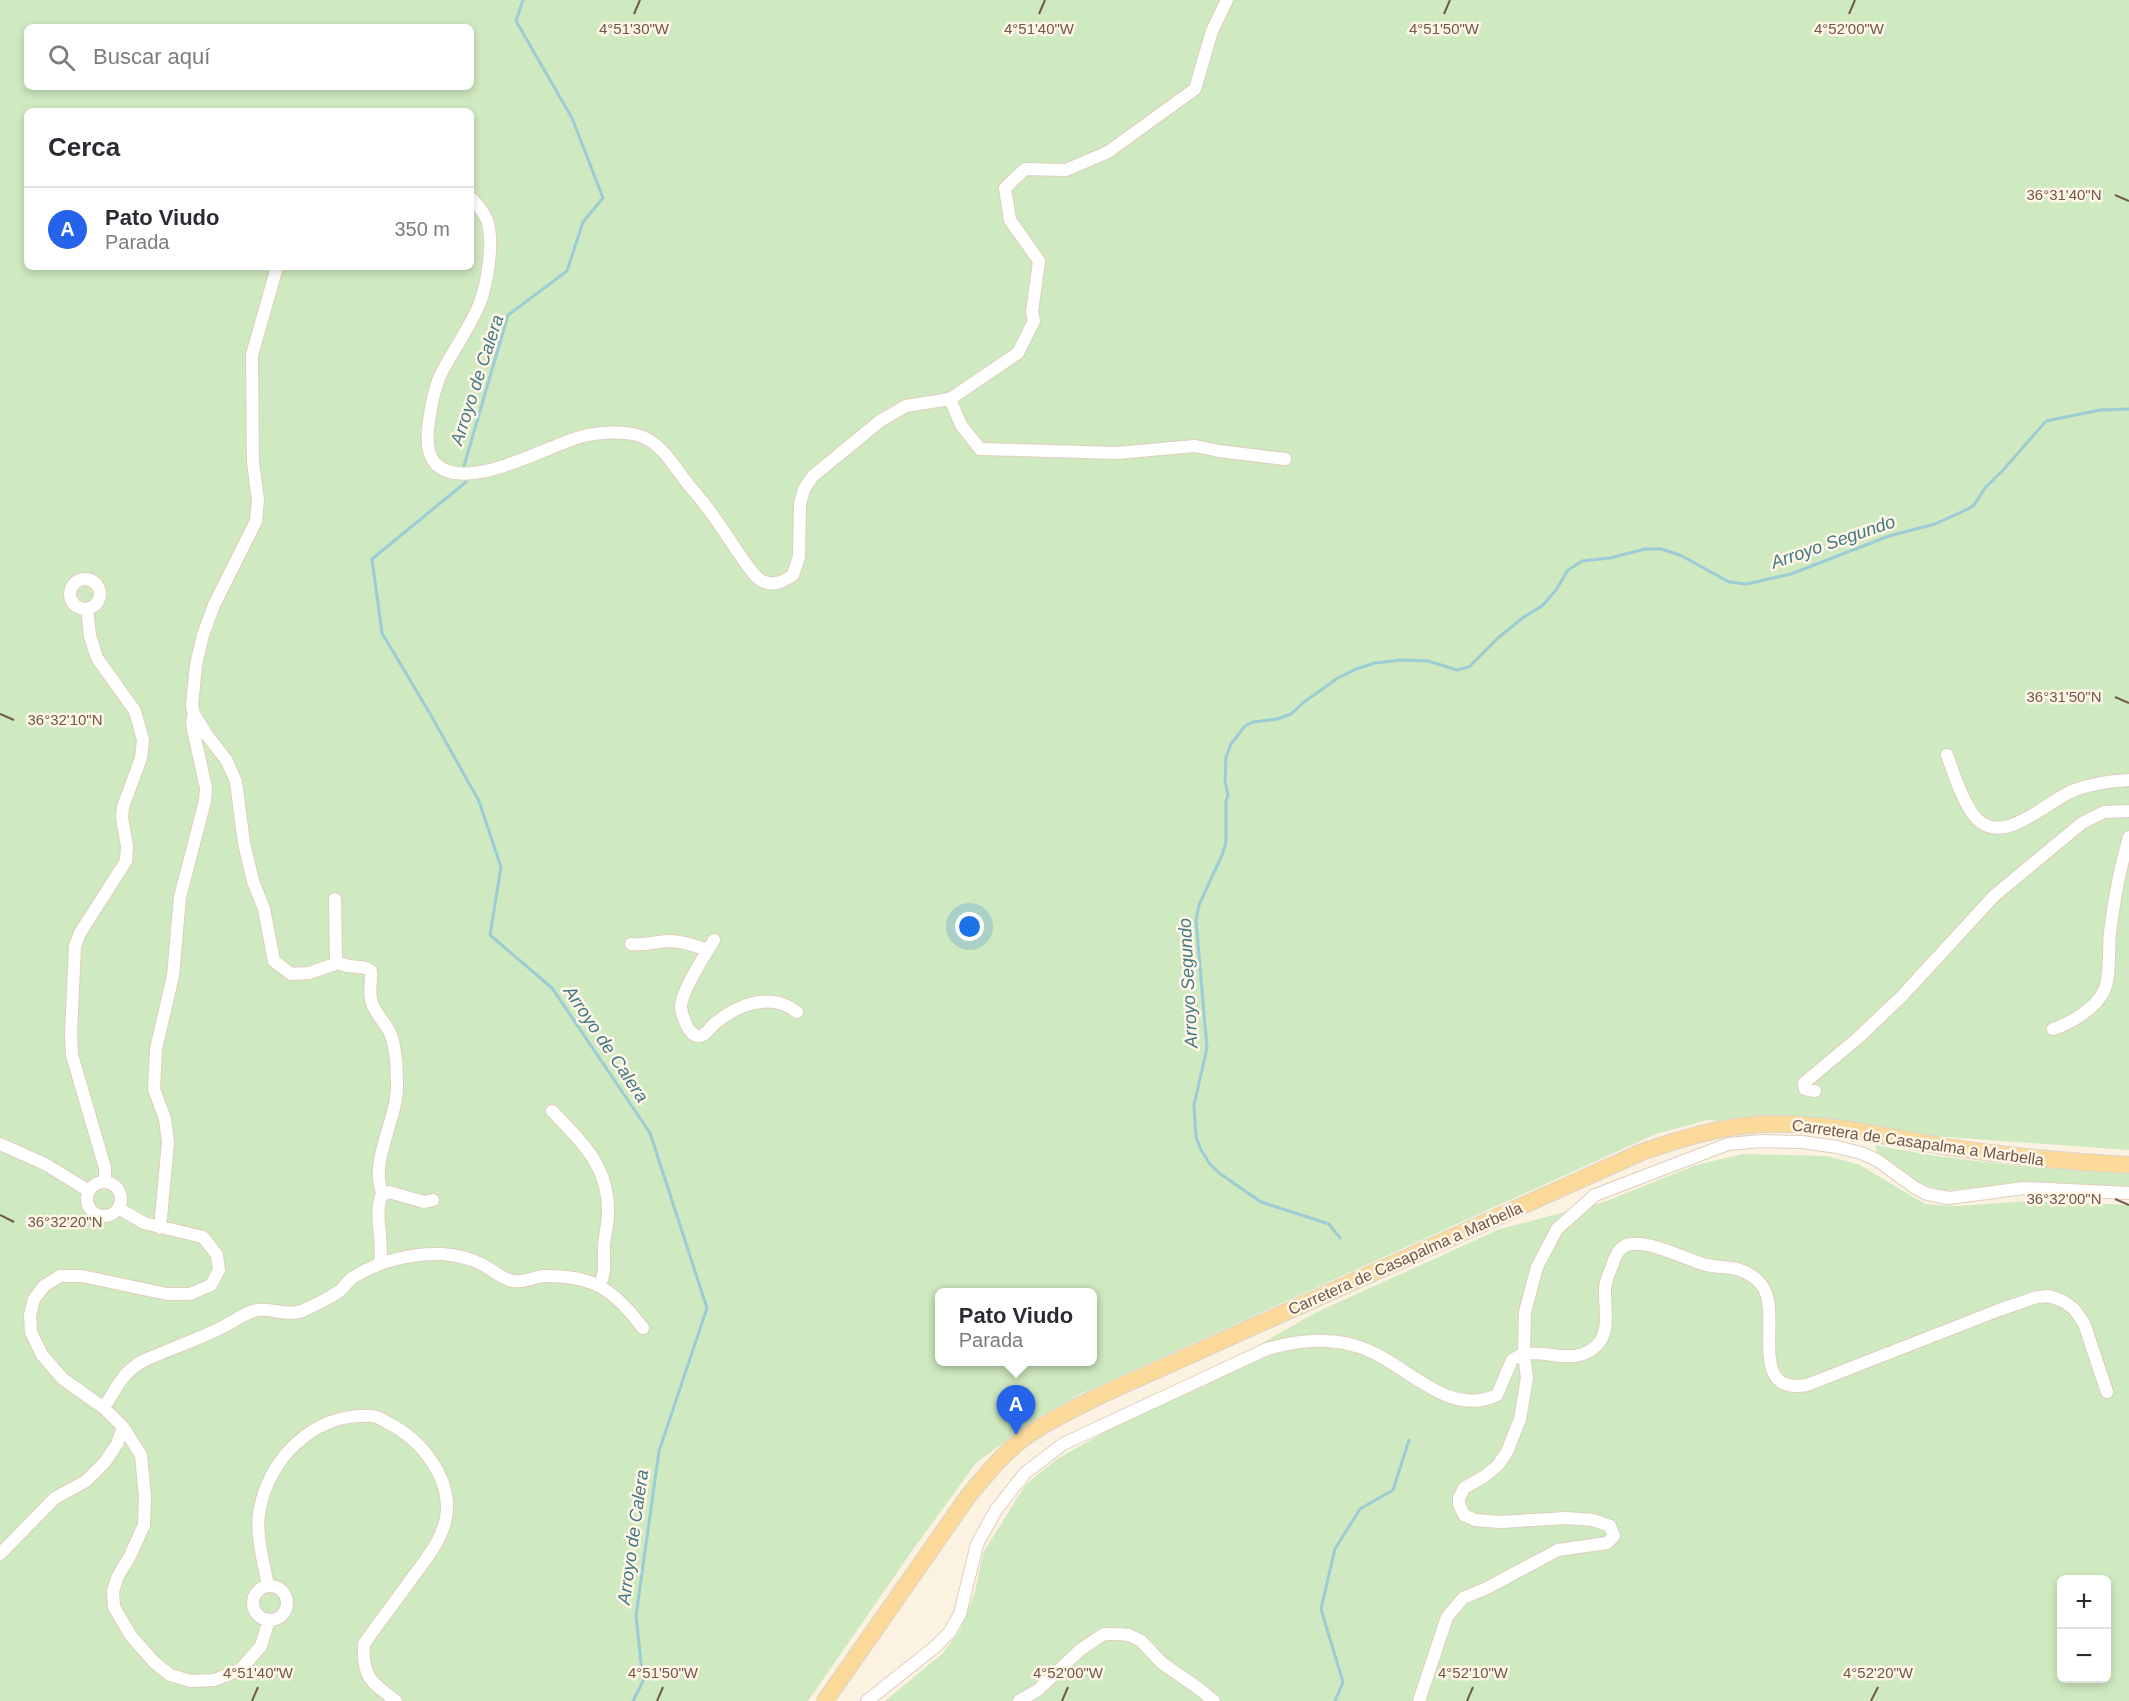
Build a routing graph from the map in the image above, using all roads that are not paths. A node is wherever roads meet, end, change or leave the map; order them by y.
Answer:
1 (1227, 0) edge
2 (474, 202) edge
3 (276, 270) edge
4 (950, 399) junction
5 (1285, 459) dead end
6 (87, 609) dead end
7 (194, 714) junction
8 (1947, 755) dead end
9 (2129, 780) edge
10 (2129, 811) edge
11 (2129, 837) edge
12 (335, 899) dead end
13 (631, 944) dead end
14 (338, 963) junction
15 (797, 1011) dead end
16 (2053, 1029) dead end
17 (1815, 1090) dead end
18 (552, 1111) dead end
19 (0, 1144) edge
20 (2129, 1165) edge
21 (105, 1182) junction
22 (89, 1191) junction
23 (2129, 1193) edge
24 (383, 1194) junction
25 (433, 1200) dead end
26 (118, 1208) junction
27 (160, 1228) junction
28 (380, 1263) junction
29 (599, 1285) junction
30 (643, 1328) dead end
31 (1524, 1354) junction
32 (2107, 1392) dead end
33 (104, 1408) junction
34 (123, 1427) junction
35 (0, 1554) edge
36 (268, 1586) junction
37 (270, 1620) junction
38 (396, 1701) edge
39 (825, 1701) edge
40 (867, 1701) edge
41 (1019, 1701) edge
42 (1214, 1701) edge
43 (1419, 1701) edge

1 - 4 street
2 - 4 street
3 - 7 street
4 - 5 street
6 - 21 street
7 - 14 street
7 - 27 street
8 - 9 street
10 - 17 street
11 - 16 street
12 - 14 street
13 - 15 street
14 - 24 street
18 - 29 street
19 - 22 street
20 - 39 main road, Carretera de Casapalma a Marbella
21 - 22 street
21 - 26 street
22 - 26 street
23 - 31 street
24 - 25 street
24 - 28 street
26 - 27 street
27 - 33 street
28 - 29 street
28 - 33 street
29 - 30 street
31 - 32 street
31 - 40 street
31 - 43 street
33 - 34 street
34 - 35 street
34 - 37 street
36 - 37 street
36 - 37 street
36 - 38 street
41 - 42 street

